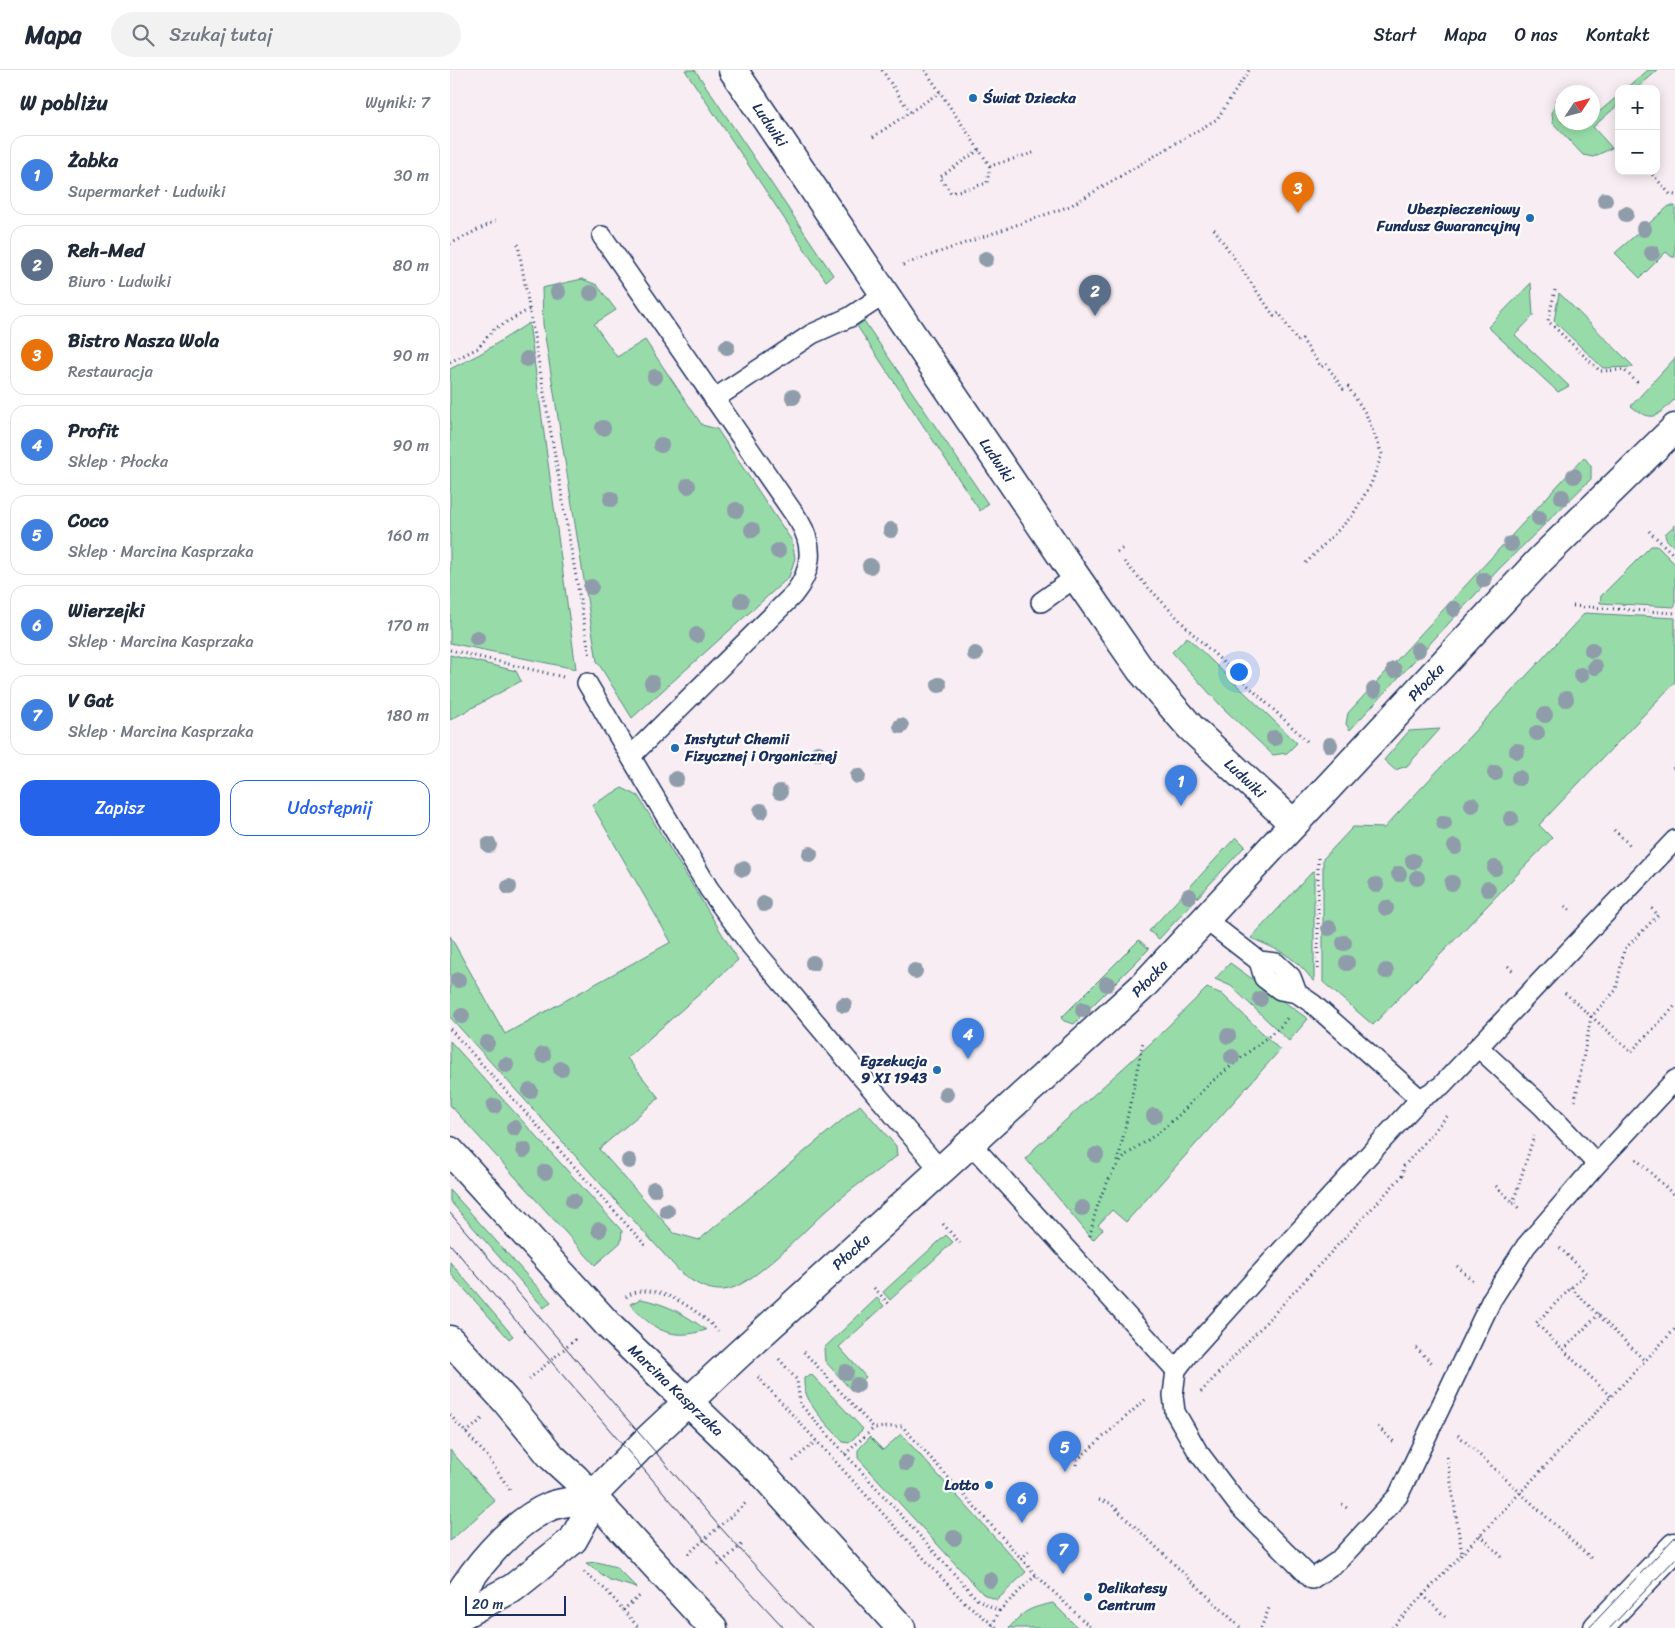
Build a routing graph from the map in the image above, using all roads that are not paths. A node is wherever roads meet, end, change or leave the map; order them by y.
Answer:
1 (733, 70) edge
2 (602, 236) dead end
3 (885, 294) junction
4 (714, 399) junction
5 (1675, 428) edge
6 (1076, 577) junction
7 (1041, 602) dead end
8 (588, 683) road end
9 (631, 756) junction
10 (1294, 824) junction
11 (1675, 840) edge
12 (1206, 920) junction
13 (1478, 1047) junction
14 (1675, 1080) edge
15 (1420, 1099) junction
16 (971, 1144) junction
17 (450, 1151) edge
18 (1597, 1164) junction
19 (940, 1171) junction
20 (450, 1340) edge
21 (1176, 1370) junction
22 (688, 1402) junction
23 (592, 1496) junction
24 (1675, 1547) edge
25 (450, 1610) edge
26 (450, 1621) edge
27 (713, 1628) edge
28 (901, 1628) edge
29 (1598, 1628) edge

1 - 3 street, Ludwiki
2 - 4 lane
3 - 4 lane
3 - 6 street, Ludwiki
4 - 9 lane
5 - 10 street, Płocka
6 - 7 lane
6 - 10 street, Ludwiki
8 - 9 lane
9 - 19 lane
10 - 12 street, Płocka
11 - 13 lane
12 - 15 lane
12 - 16 street, Płocka
13 - 15 lane
13 - 18 lane
14 - 18 lane
15 - 21 lane
16 - 19 street, Płocka
16 - 21 lane
17 - 22 street, Marcina Kasprzaka
18 - 21 lane
19 - 22 street, Płocka
20 - 23 street
22 - 23 street, Płocka
22 - 28 street, Marcina Kasprzaka
23 - 25 street
23 - 26 street
23 - 27 street
24 - 29 street

